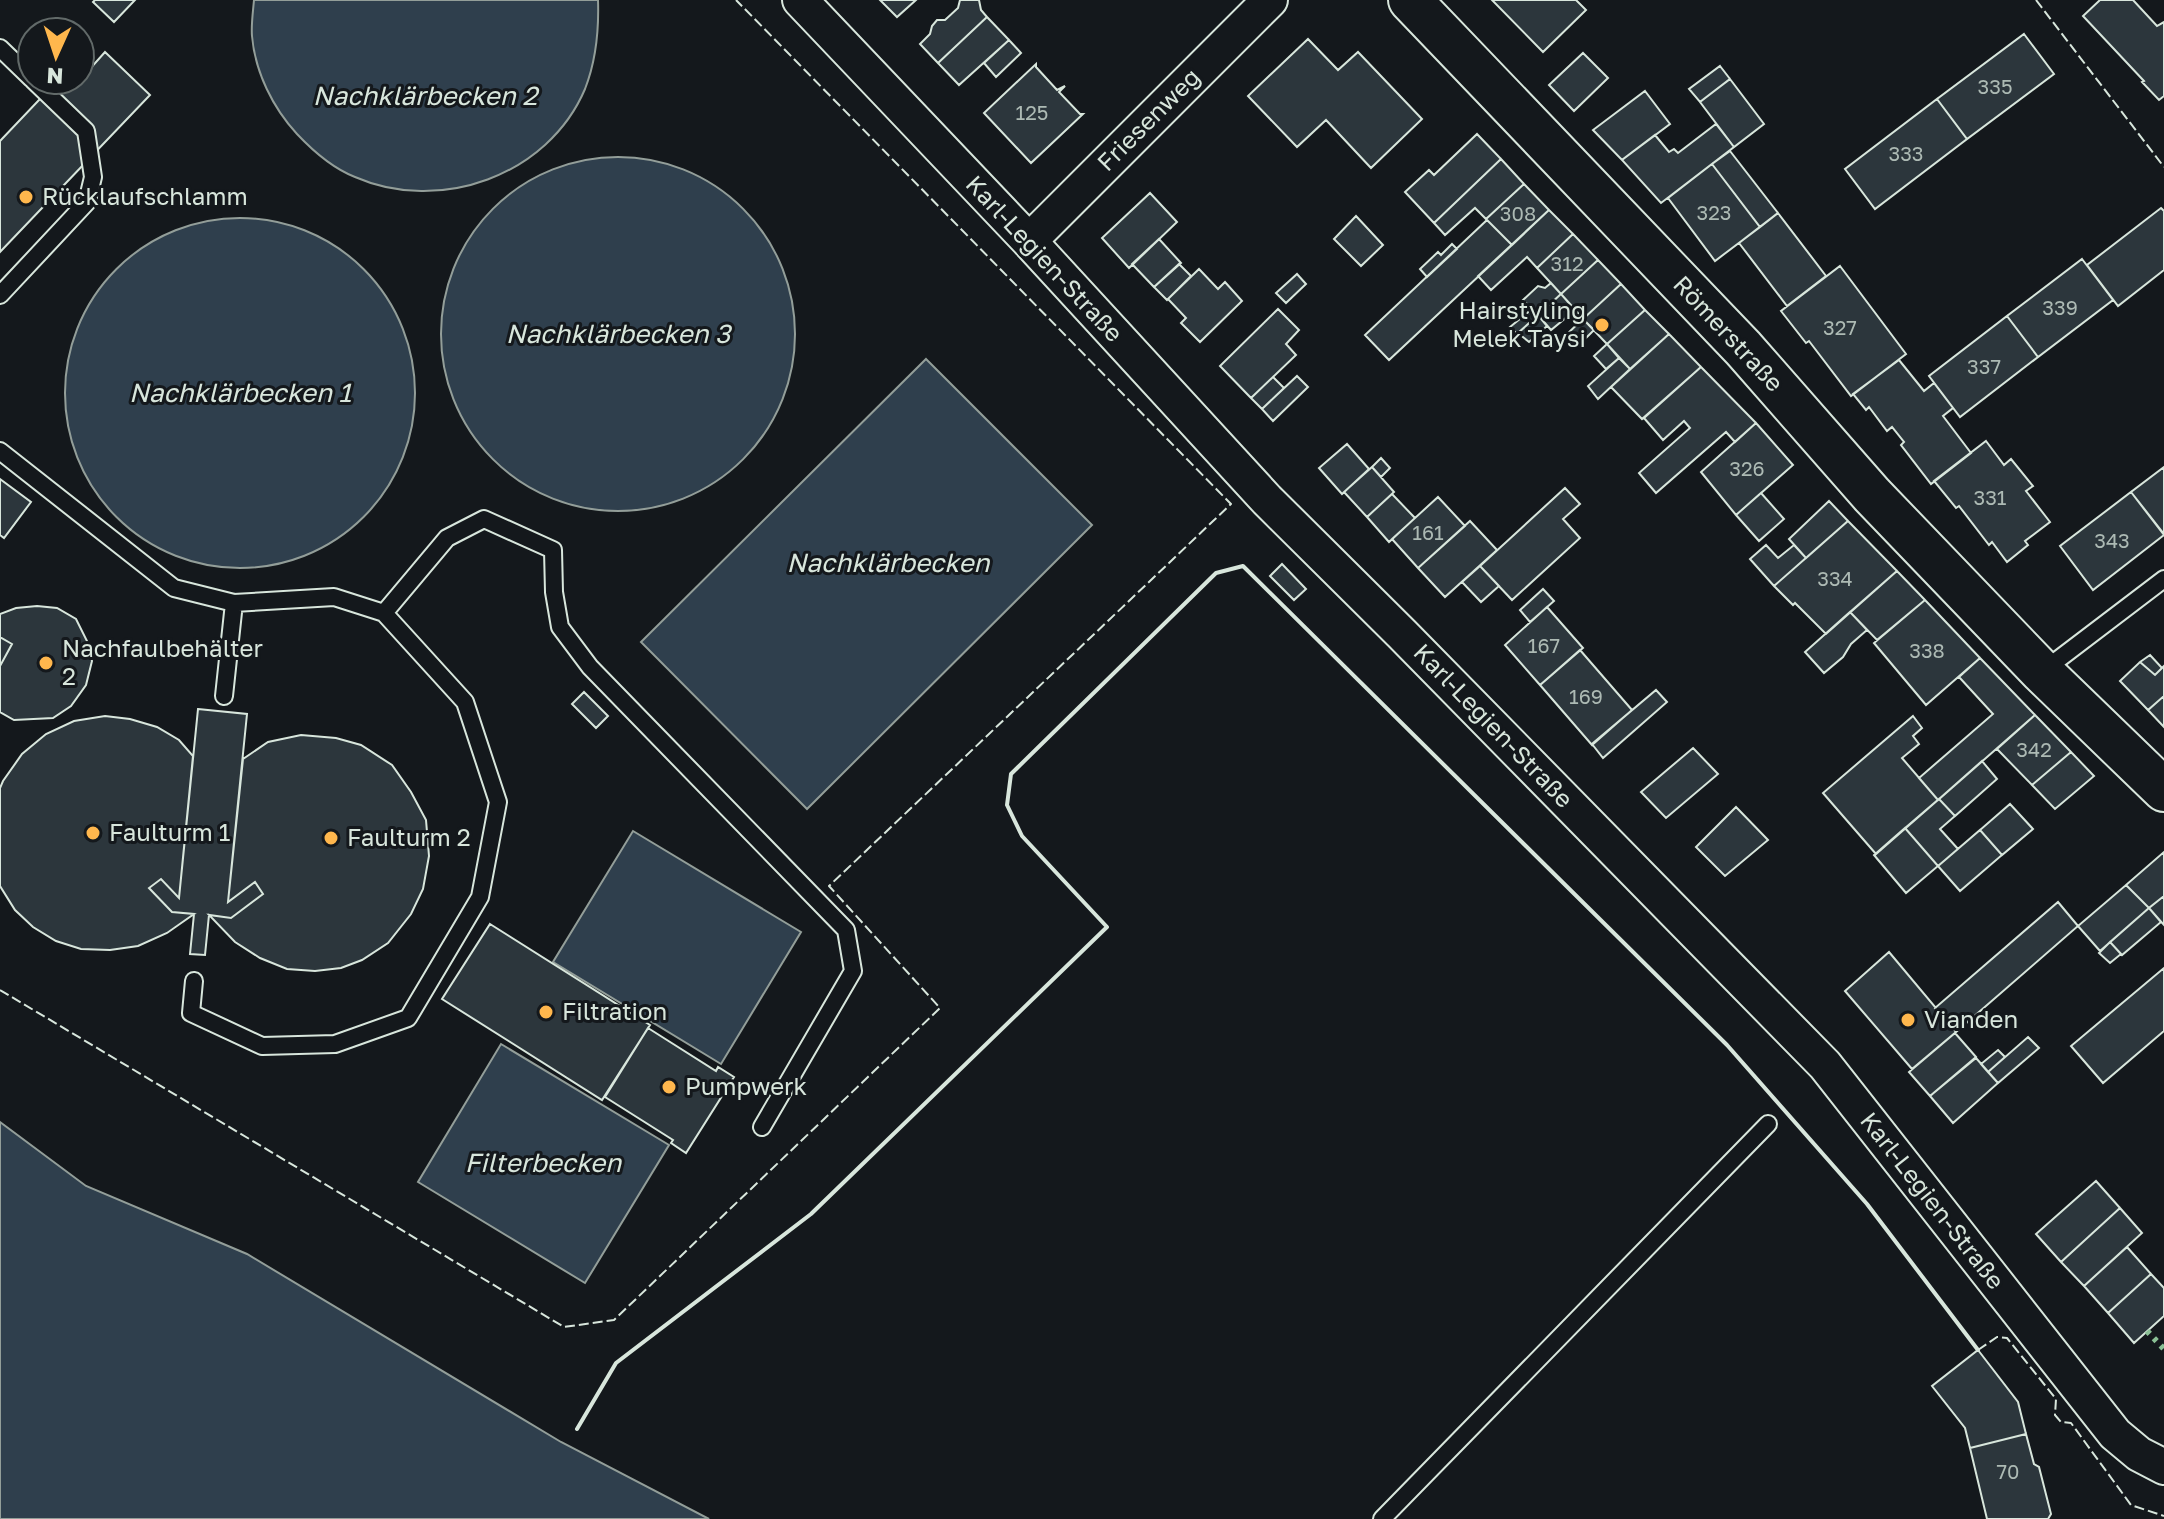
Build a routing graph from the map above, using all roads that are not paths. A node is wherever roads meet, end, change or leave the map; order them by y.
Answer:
1 (800, 0) edge
2 (1270, 0) edge
3 (1410, 0) edge
4 (0, 48) edge
5 (16, 64) edge
6 (49, 96) edge
7 (1029, 241) junction
8 (0, 295) edge
9 (0, 451) edge
10 (2164, 579) edge
11 (234, 603) junction
12 (384, 613) junction
13 (2042, 672) junction
14 (224, 696) dead end
15 (2164, 790) edge
16 (194, 981) dead end
17 (1768, 1124) dead end
18 (762, 1127) dead end
19 (2164, 1467) edge
20 (1382, 1519) edge

1 - 7 street, Karl-Legien-Straße
2 - 7 street, Friesenweg
3 - 13 street, Römerstraße
4 - 5 lane
6 - 8 lane
7 - 19 street, Karl-Legien-Straße
9 - 11 lane
10 - 13 lane
11 - 12 lane
11 - 14 lane
12 - 16 lane
12 - 18 lane
13 - 15 street, Römerstraße
17 - 20 lane

